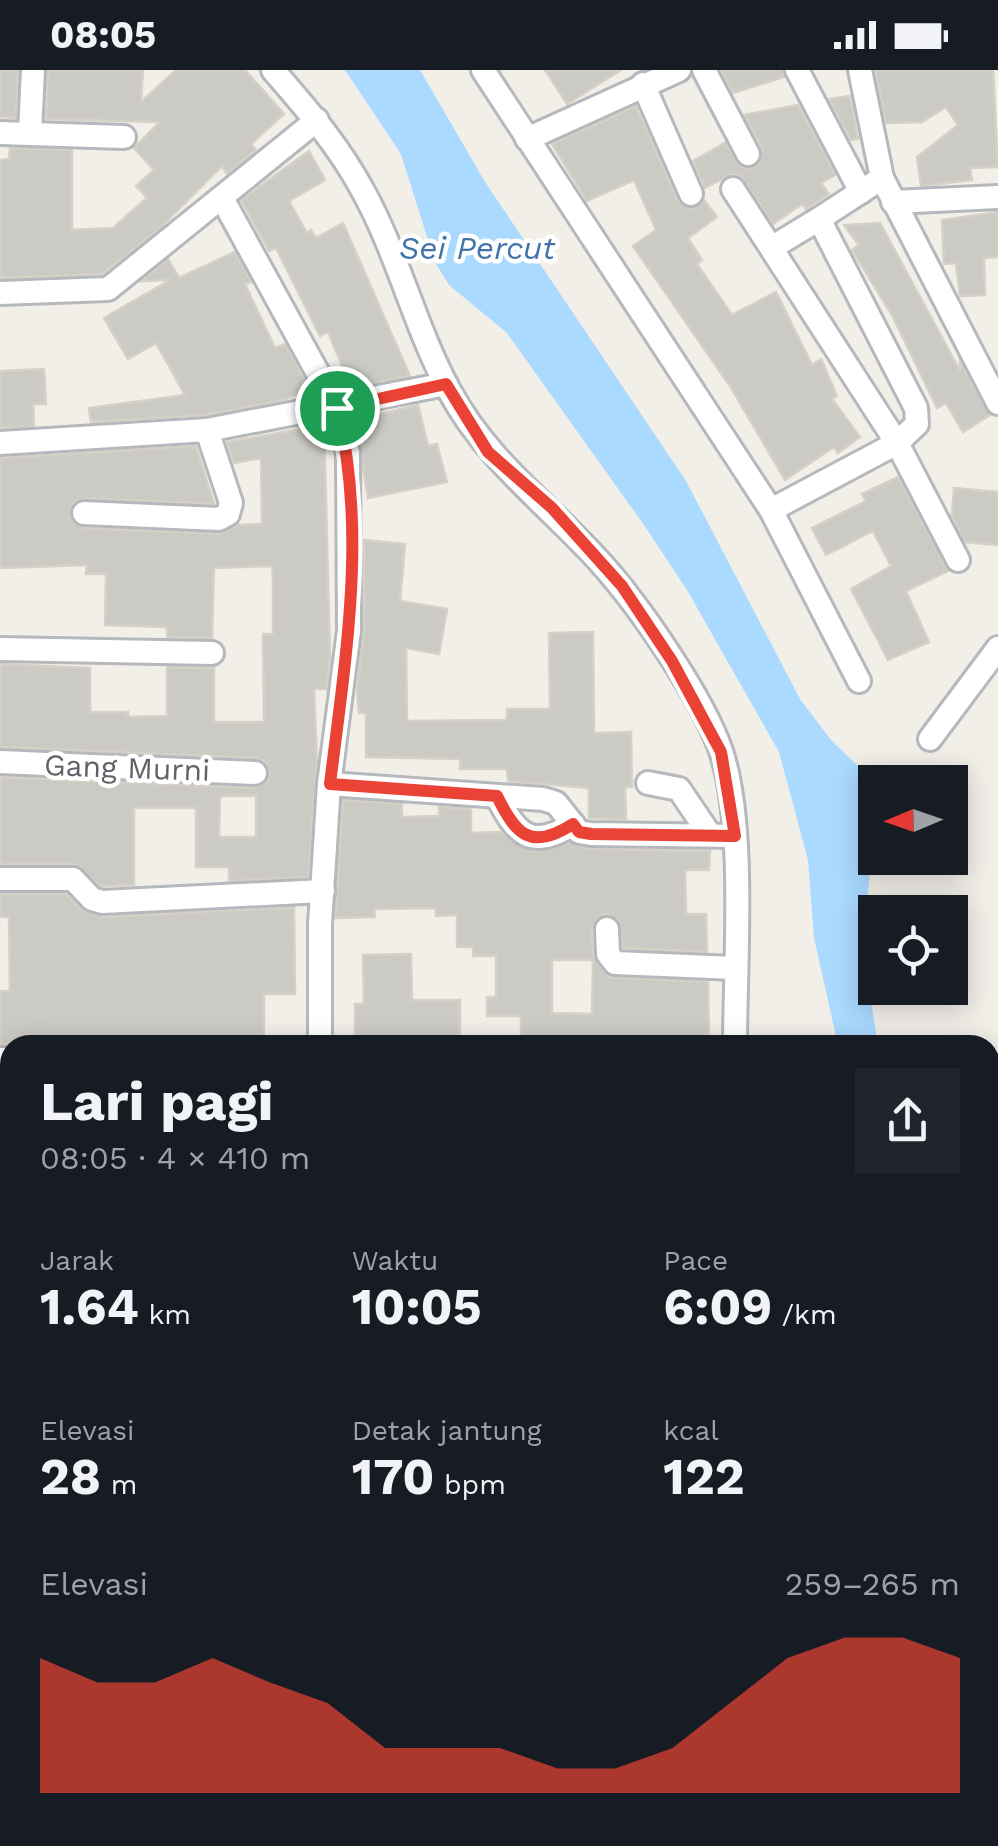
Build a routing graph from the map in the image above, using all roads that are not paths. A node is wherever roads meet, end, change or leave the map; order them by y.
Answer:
1 (33, 70) edge
2 (273, 70) edge
3 (483, 70) edge
4 (704, 70) edge
5 (797, 70) edge
6 (860, 70) edge
7 (659, 75) edge
8 (317, 120) junction
9 (0, 132) edge
10 (30, 134) junction
11 (124, 136) dead end
12 (527, 139) junction
13 (748, 154) dead end
14 (882, 178) junction
15 (733, 189) dead end
16 (861, 192) junction
17 (691, 194) dead end
18 (998, 197) edge
19 (224, 200) junction
20 (893, 202) junction
21 (820, 220) junction
22 (773, 248) junction
23 (0, 293) edge
24 (989, 364) edge
25 (446, 384) junction
26 (998, 403) edge
27 (337, 408) junction
28 (207, 430) junction
29 (0, 444) edge
30 (897, 444) junction
31 (771, 510) junction
32 (84, 513) dead end
33 (958, 560) dead end
34 (998, 648) edge
35 (0, 649) edge
36 (212, 653) dead end
37 (860, 681) dead end
38 (930, 738) dead end
39 (0, 762) edge
40 (255, 773) dead end
41 (648, 783) dead end
42 (330, 784) junction
43 (497, 796) junction
44 (573, 824) junction
45 (710, 835) junction
46 (735, 836) junction
47 (0, 879) edge
48 (323, 890) junction
49 (607, 929) dead end
50 (735, 968) junction
51 (320, 1035) edge
52 (735, 1035) edge

1 - 10 street
2 - 8 street
3 - 12 street
4 - 13 street
5 - 16 street
6 - 14 street
7 - 12 street
7 - 17 street
8 - 19 street
8 - 25 street
9 - 10 street
10 - 11 street
12 - 31 street
14 - 16 street
14 - 20 street
15 - 22 street
16 - 21 street
18 - 20 street
19 - 23 street
19 - 27 street
20 - 24 street
21 - 22 street
21 - 30 street
22 - 30 street
24 - 26 street
25 - 27 street
25 - 46 street
27 - 28 street
27 - 42 street
28 - 29 street
28 - 32 street
30 - 31 street
30 - 33 street
31 - 37 street
34 - 38 street
35 - 36 street
39 - 40 street, Gang Murni
41 - 45 street
42 - 43 street
42 - 48 street
43 - 44 street
43 - 44 street
44 - 45 street
45 - 46 street
46 - 50 street
47 - 48 street
48 - 51 street
49 - 50 street
50 - 52 street

